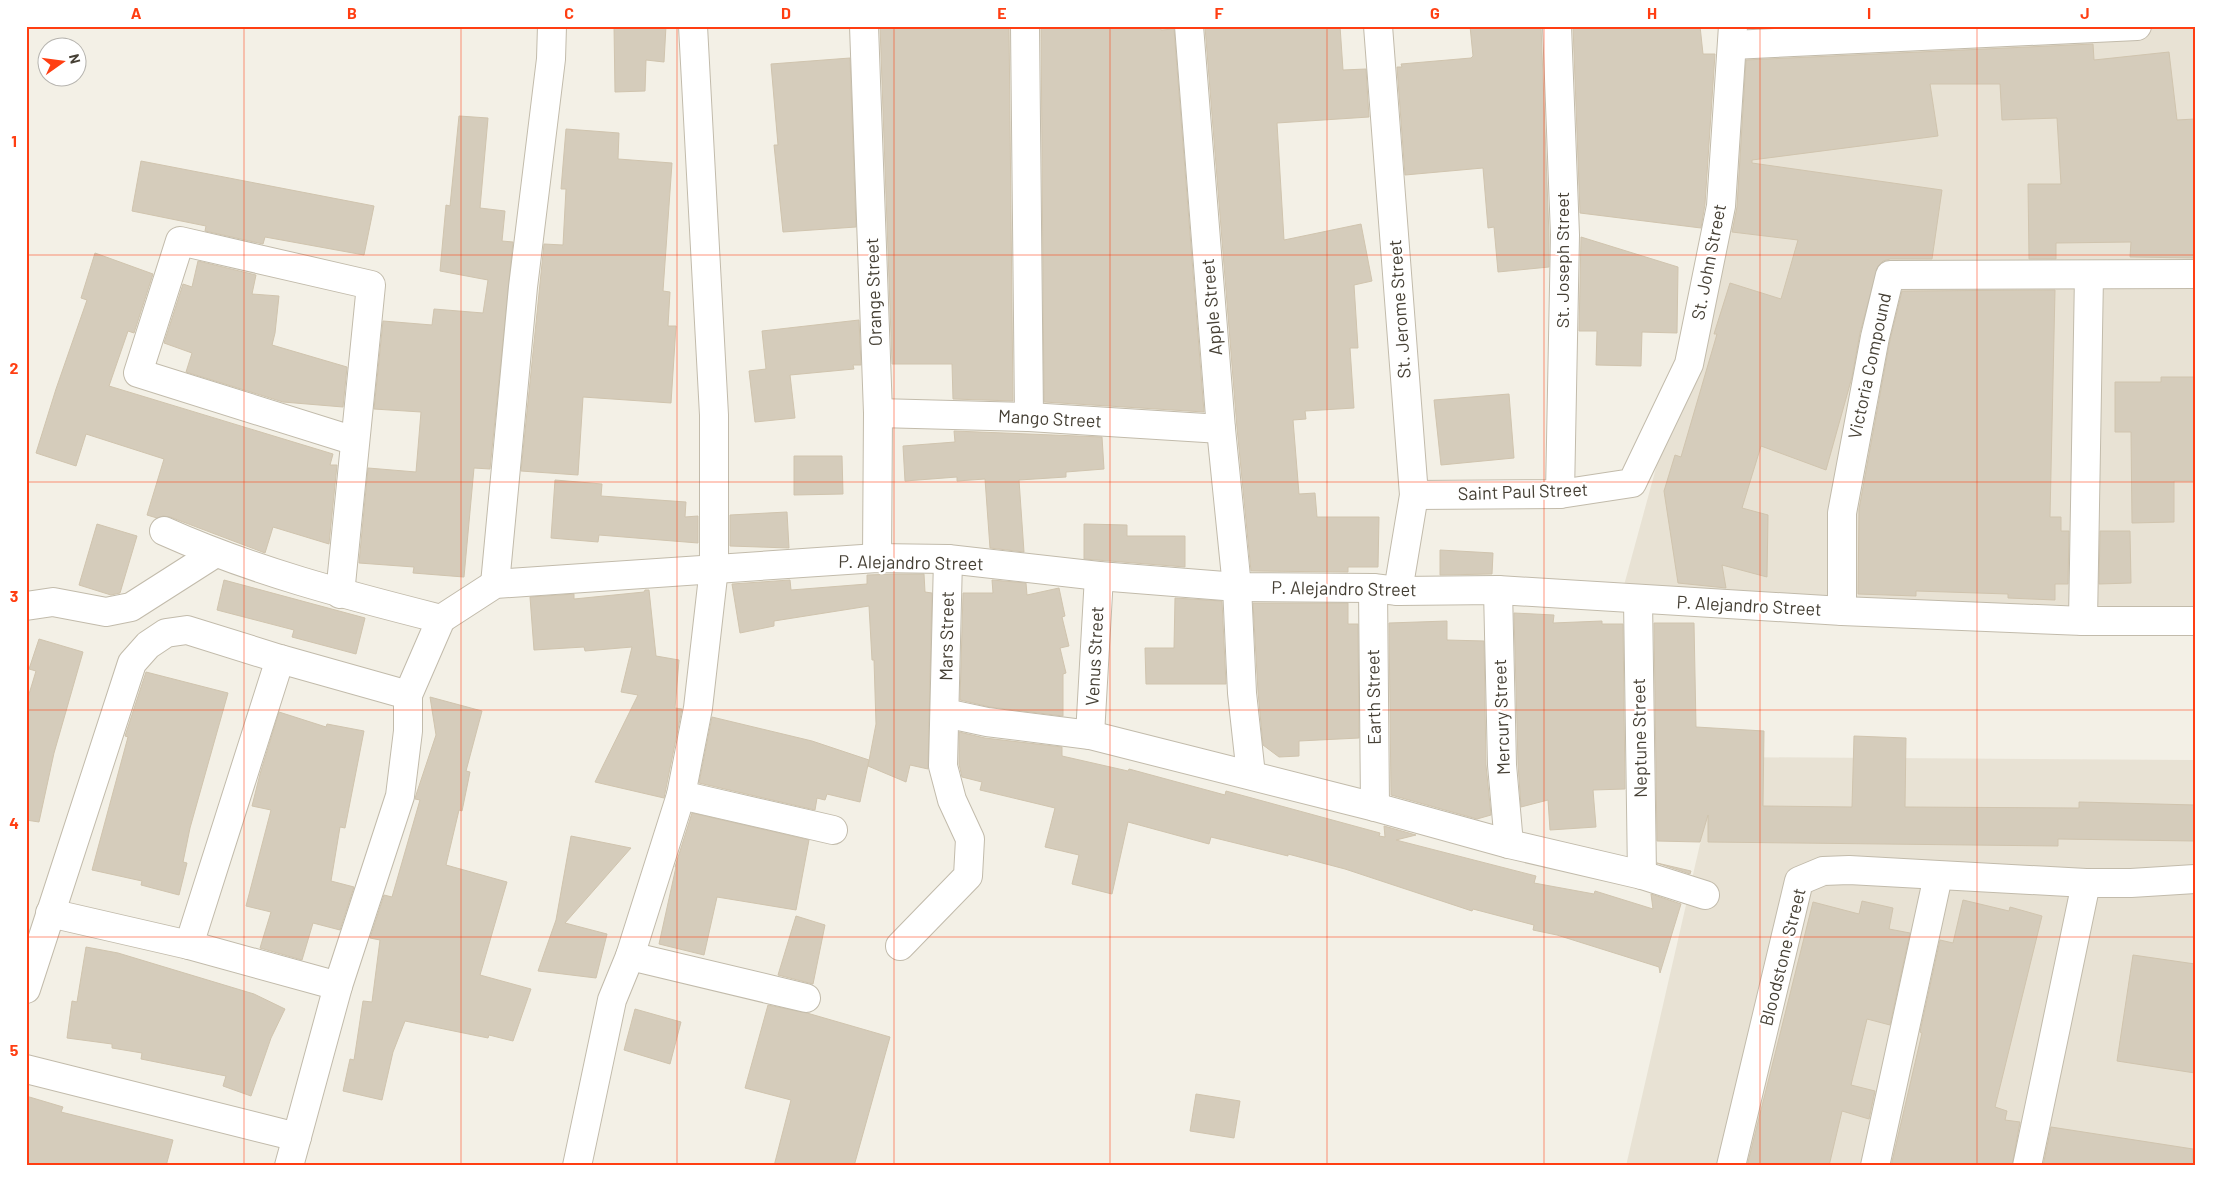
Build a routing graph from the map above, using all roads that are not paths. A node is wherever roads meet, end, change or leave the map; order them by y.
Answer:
1 (552, 26) edge
2 (692, 26) edge
3 (864, 26) edge
4 (1025, 26) edge
5 (1189, 26) edge
6 (1378, 26) edge
7 (1557, 26) edge
8 (2137, 26) edge
9 (1733, 36) edge
10 (2195, 274) edge
11 (2089, 275) junction
12 (878, 412) junction
13 (1029, 417) junction
14 (1222, 428) junction
15 (355, 441) junction
16 (1632, 484) joint
17 (1560, 494) junction
18 (1414, 495) junction
19 (164, 532) dead end
20 (214, 554) junction
21 (877, 558) junction
22 (948, 560) junction
23 (714, 568) junction
24 (1099, 576) junction
25 (495, 584) junction
26 (1237, 587) junction
27 (1386, 589) junction
28 (1498, 590) junction
29 (340, 594) junction
30 (1638, 600) junction
31 (26, 606) edge
32 (1842, 611) junction
33 (441, 619) junction
34 (2083, 621) junction
35 (2195, 621) edge
36 (280, 659) junction
37 (408, 695) junction
38 (945, 714) junction
39 (1090, 735) junction
40 (1251, 775) junction
41 (681, 795) junction
42 (1376, 807) junction
43 (832, 830) dead end
44 (1509, 844) junction
45 (1642, 875) junction
46 (1938, 876) junction
47 (2195, 879) edge
48 (2086, 883) junction
49 (1705, 895) dead end
50 (50, 913) junction
51 (189, 945) junction
52 (900, 946) dead end
53 (630, 956) junction
54 (338, 986) junction
55 (26, 989) edge
56 (806, 998) dead end
57 (26, 1069) edge
58 (297, 1138) junction
59 (289, 1166) edge
60 (577, 1166) edge
61 (1731, 1166) edge
62 (1875, 1166) edge
63 (2027, 1166) edge

1 - 25 street
2 - 23 street
3 - 12 street, Orange Street
4 - 13 street
5 - 14 street, Apple Street
6 - 18 street, St. Jerome Street
7 - 17 street, St. Joseph Street
8 - 9 street
9 - 16 street, St. John Street
10 - 11 street, Victoria Compound
11 - 32 street, Victoria Compound
11 - 34 street
12 - 13 street, Mango Street
12 - 21 street, Orange Street
13 - 14 street, Mango Street
14 - 26 street, Apple Street
15 - 15 street
15 - 29 street
16 - 17 street, Saint Paul Street
17 - 18 street, Saint Paul Street
18 - 27 street, St. Jerome Street
19 - 20 street
20 - 29 street
20 - 31 street
21 - 22 street, P. Alejandro Street
21 - 23 street, P. Alejandro Street
22 - 24 street, P. Alejandro Street
22 - 38 street, Mars Street
23 - 25 street, P. Alejandro Street
23 - 41 street
24 - 26 street, P. Alejandro Street
24 - 39 street, Venus Street
25 - 33 street
26 - 27 street, P. Alejandro Street
26 - 40 street, Apple Street
27 - 28 street, P. Alejandro Street
27 - 42 street, Earth Street
28 - 30 street, P. Alejandro Street
28 - 44 street, Mercury Street
29 - 33 street
30 - 32 street, P. Alejandro Street
30 - 45 street, Neptune Street
32 - 34 street, P. Alejandro Street
33 - 37 street
34 - 35 street, P. Alejandro Street
36 - 37 street
36 - 50 street
36 - 51 street
37 - 54 street
38 - 39 street
38 - 52 street, Mars Street
39 - 40 street
40 - 42 street
41 - 43 street
41 - 53 street
42 - 44 street
44 - 45 street
45 - 49 street
46 - 48 street, Bloodstone Street
46 - 61 street, Bloodstone Street
46 - 62 street
47 - 48 street, Bloodstone Street
48 - 63 street
50 - 51 street
50 - 55 street
51 - 54 street
53 - 56 street
53 - 60 street
54 - 58 street
57 - 58 street
58 - 59 street

